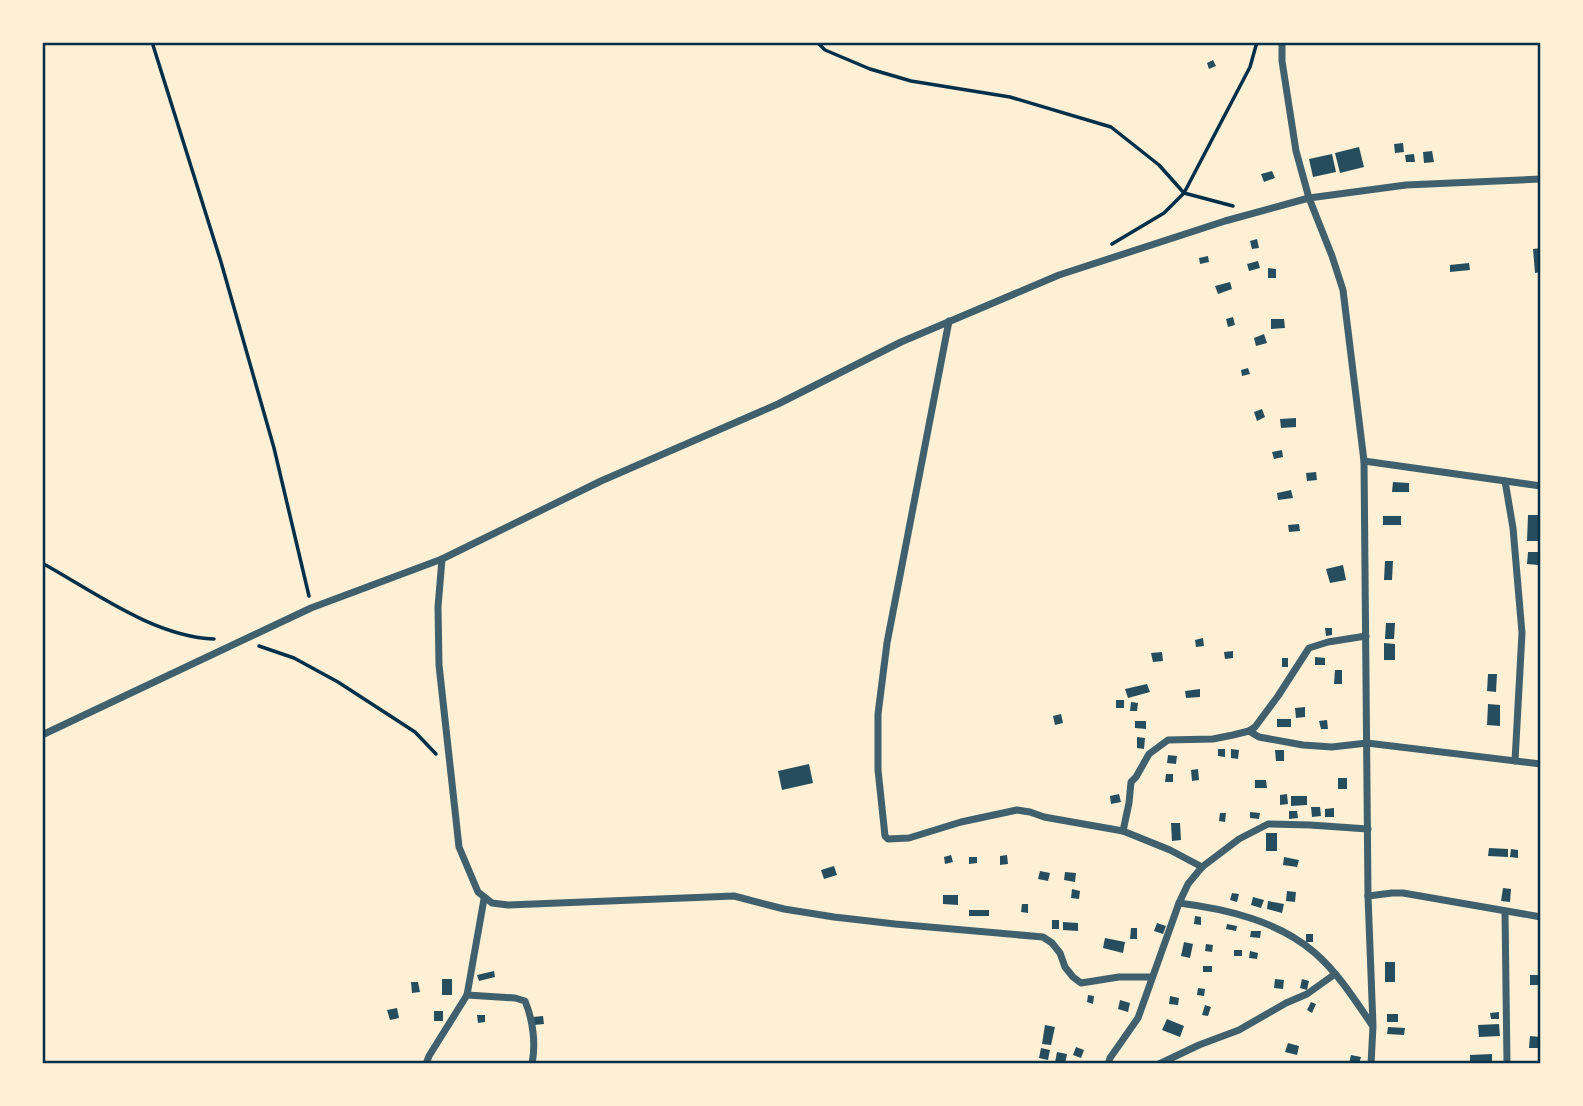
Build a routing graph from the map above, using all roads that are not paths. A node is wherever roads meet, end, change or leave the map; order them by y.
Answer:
1 (1282, 42) edge
2 (1541, 179) edge
3 (1309, 198) junction
4 (949, 321) junction
5 (1364, 461) junction
6 (1505, 481) junction
7 (1541, 486) edge
8 (442, 559) junction
9 (1366, 636) junction
10 (1249, 731) junction
11 (42, 735) edge
12 (1367, 743) junction
13 (1515, 761) junction
14 (1541, 764) edge
15 (1368, 828) junction
16 (1123, 831) junction
17 (1202, 867) junction
18 (1368, 896) junction
19 (484, 899) junction
20 (1179, 903) junction
21 (1505, 911) junction
22 (1541, 917) edge
23 (1335, 974) junction
24 (1152, 976) junction
25 (467, 995) junction
26 (1373, 1026) junction
27 (426, 1064) edge
28 (532, 1064) edge
29 (1108, 1064) edge
30 (1159, 1064) edge
31 (1371, 1064) edge
32 (1507, 1064) edge

1 - 3 street
2 - 3 street
3 - 4 street
3 - 5 street
4 - 8 street
4 - 16 street
5 - 6 street
5 - 9 street
6 - 7 street
6 - 13 street
8 - 11 street
8 - 19 street
9 - 10 street
9 - 12 street
10 - 12 street
10 - 16 street
12 - 13 street
12 - 15 street
13 - 14 street
15 - 17 street
15 - 18 street
16 - 17 street
17 - 20 street
18 - 21 street
18 - 26 street
19 - 24 street
19 - 25 street
20 - 23 street
20 - 24 street
21 - 22 street
21 - 32 street
23 - 26 street
23 - 30 street
24 - 29 street
25 - 27 street
25 - 28 street
26 - 31 street

